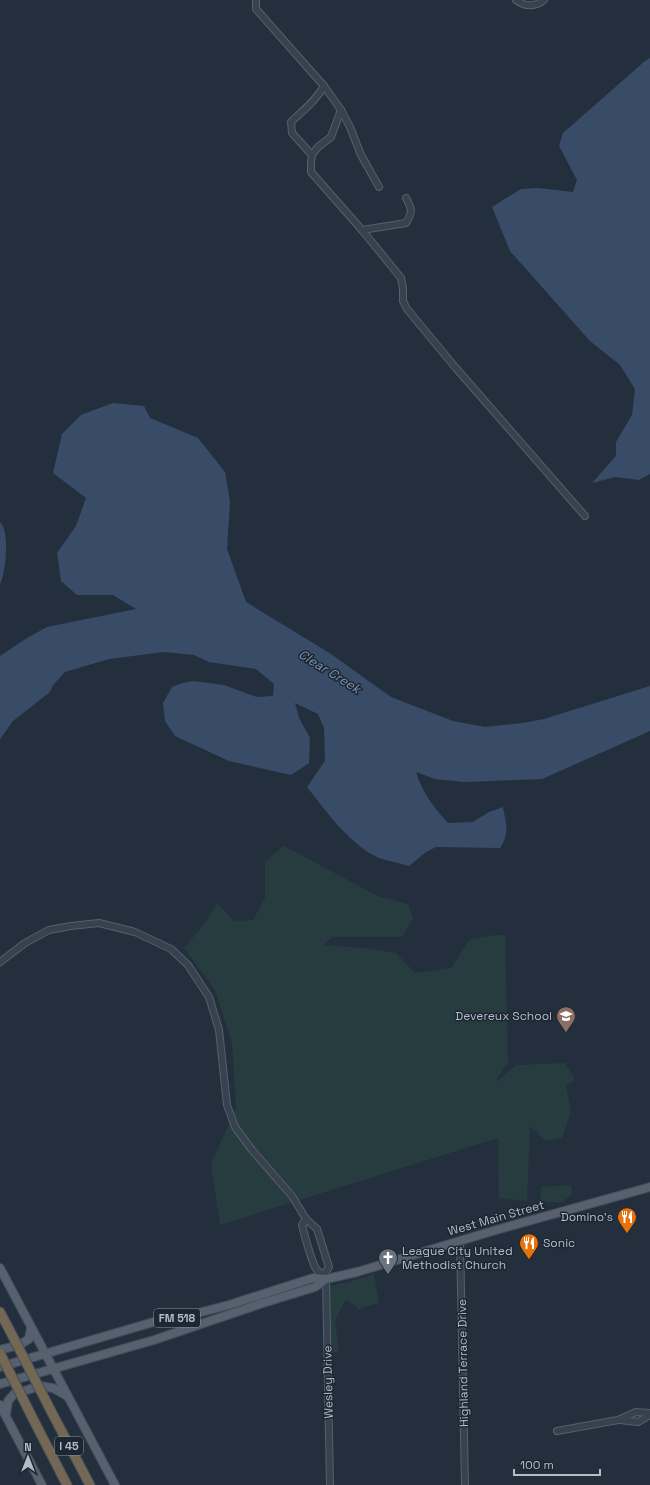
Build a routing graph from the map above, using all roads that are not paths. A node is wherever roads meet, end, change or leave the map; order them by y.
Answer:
1 (256, 0) edge
2 (516, 0) edge
3 (544, 0) edge
4 (324, 86) junction
5 (341, 110) junction
6 (312, 155) junction
7 (379, 187) dead end
8 (406, 198) dead end
9 (362, 230) junction
10 (585, 516) dead end
11 (0, 962) edge
12 (650, 1187) edge
13 (306, 1219) junction
14 (460, 1240) junction
15 (0, 1268) edge
16 (325, 1277) junction
17 (0, 1312) edge
18 (31, 1328) junction
19 (0, 1350) edge
20 (0, 1353) edge
21 (45, 1353) junction
22 (0, 1367) edge
23 (53, 1369) junction
24 (0, 1384) edge
25 (68, 1397) junction
26 (0, 1405) edge
27 (650, 1414) edge
28 (6, 1415) junction
29 (618, 1420) junction
30 (557, 1431) dead end
31 (90, 1484) edge
32 (42, 1485) edge
33 (67, 1485) edge
34 (115, 1485) edge
35 (330, 1485) edge
36 (465, 1485) edge

1 - 4 street
2 - 3 street
4 - 5 street
4 - 6 street
5 - 6 street
5 - 7 street
6 - 9 street
8 - 9 street
9 - 10 street
11 - 13 street, Wesley Drive
12 - 14 main road, West Main Street / FM 518
13 - 16 street, Wesley Drive
13 - 16 street
14 - 16 main road, West Main Street / FM 518
14 - 36 street, Highland Terrace Drive
15 - 18 main road
16 - 21 main road, West Main Street / FM 518
16 - 23 main road, West Main Street / FM 518
16 - 35 street, Wesley Drive
17 - 31 highway, I 45, bridge
18 - 19 main road
18 - 21 main road
20 - 33 highway, I 45, bridge
21 - 22 main road, FM 518
21 - 23 main road
23 - 24 main road, FM 518
23 - 25 main road
25 - 28 main road
25 - 34 main road
26 - 28 main road
27 - 29 street
27 - 29 street
28 - 32 main road
29 - 30 street

